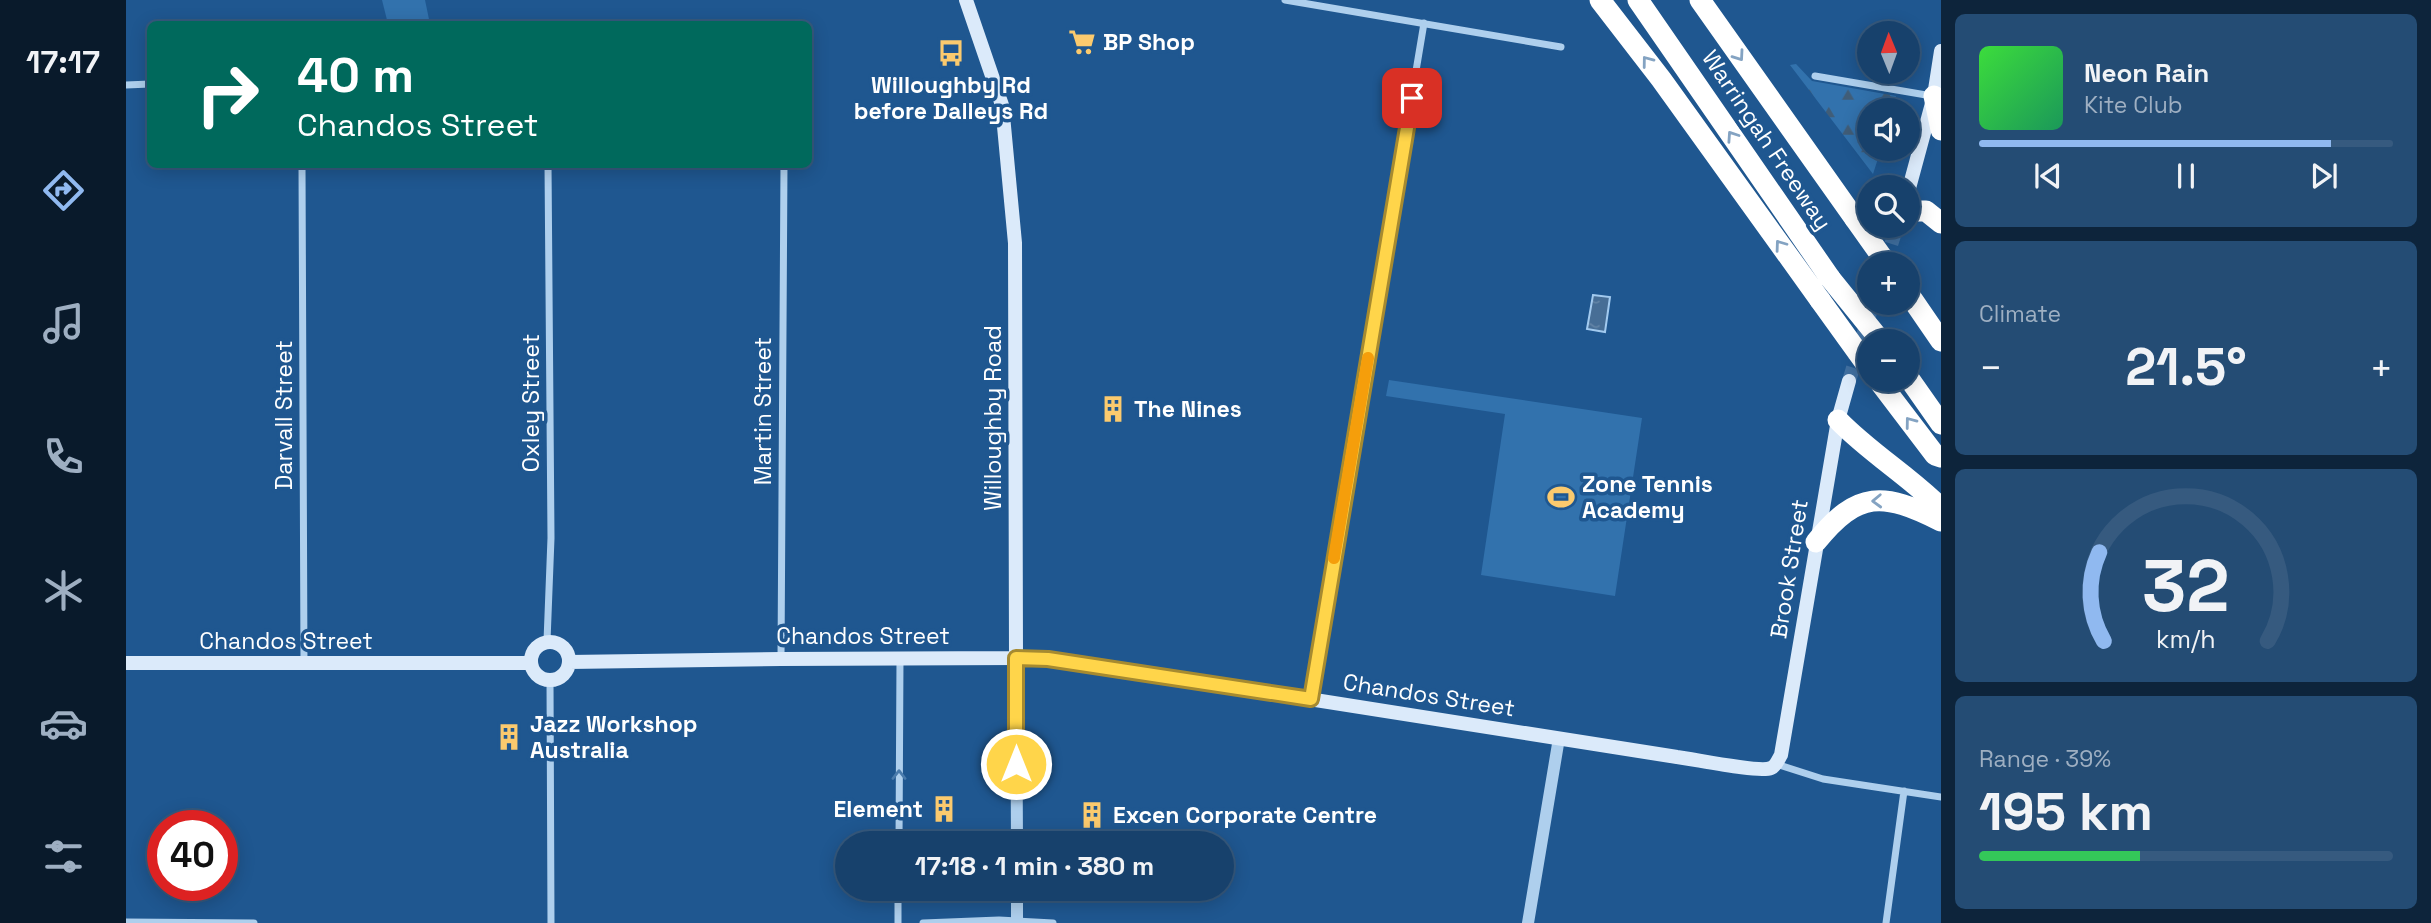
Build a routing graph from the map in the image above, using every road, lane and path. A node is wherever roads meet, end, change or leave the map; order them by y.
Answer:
1 (966, 0) edge
2 (1284, 0) edge
3 (1600, 0) edge
4 (1638, 0) edge
5 (1700, 0) edge
6 (1424, 23) junction
7 (1561, 47) dead end
8 (1941, 51) edge
9 (1815, 76) dead end
10 (147, 84) edge
11 (126, 85) edge
12 (1934, 96) junction
13 (1941, 130) edge
14 (302, 168) edge
15 (548, 168) edge
16 (784, 168) edge
17 (1913, 175) edge
18 (1920, 211) edge
19 (1941, 223) edge
20 (1878, 252) edge
21 (1920, 310) edge
22 (1871, 329) edge
23 (1941, 341) edge
24 (1857, 351) edge
25 (1849, 381) tunnel mouth
26 (1887, 392) edge
27 (1919, 392) edge
28 (1838, 420) junction
29 (1941, 424) edge
30 (1941, 457) edge
31 (1941, 509) edge
32 (1941, 521) edge
33 (1816, 542) junction
34 (547, 641) junction
35 (1016, 658) junction
36 (781, 659) junction
37 (900, 659) junction
38 (569, 662) junction
39 (126, 663) edge
40 (531, 663) junction
41 (304, 665) junction
42 (550, 680) junction
43 (1311, 699) junction
44 (1559, 738) junction
45 (1776, 764) junction
46 (1904, 791) junction
47 (1941, 797) edge
48 (899, 831) edge
49 (1017, 831) edge
50 (898, 901) edge
51 (1017, 901) edge
52 (1017, 921) edge
53 (126, 922) edge
54 (254, 923) edge
55 (551, 923) edge
56 (898, 923) edge
57 (923, 923) edge
58 (1053, 923) edge
59 (1528, 923) edge
60 (1886, 923) edge

1 - 35 main road, Willoughby Road
2 - 6 street
24 -> 3 highway, bridge
22 -> 4 highway, Warringah Freeway, bridge
5 -> 20 highway, Warringah Freeway, bridge
6 - 7 street
6 - 43 street
8 - 12 main road
9 - 12 street
10 - 11 street
12 - 13 highway
12 - 17 main road
14 - 41 street, Darvall Street
15 - 34 street, Oxley Street
16 - 36 street, Martin Street
18 - 19 highway
21 - 23 highway
25 - 28 main road, Brook Street
30 -> 26 highway
27 - 29 highway
28 - 31 highway
28 - 33 main road, Brook Street
32 -> 33 highway
33 - 45 main road, Brook Street
34 - 38 main road
34 - 40 main road
35 - 37 main road, Chandos Street
35 - 43 main road, Chandos Street
35 - 49 street, Willoughby Road
36 - 37 main road, Chandos Street
36 - 38 main road, Chandos Street
48 -> 37 street
38 - 42 main road
39 - 41 main road, Chandos Street
40 - 41 main road, Chandos Street
40 - 42 main road
42 - 55 street
43 - 44 main road, Chandos Street
44 - 45 main road, Chandos Street
44 - 59 street
45 - 46 street, Chandos Street
46 - 47 street, Chandos Street
46 - 60 street
50 - 56 street
51 - 52 street
52 - 57 street
52 - 58 street
53 - 54 street

